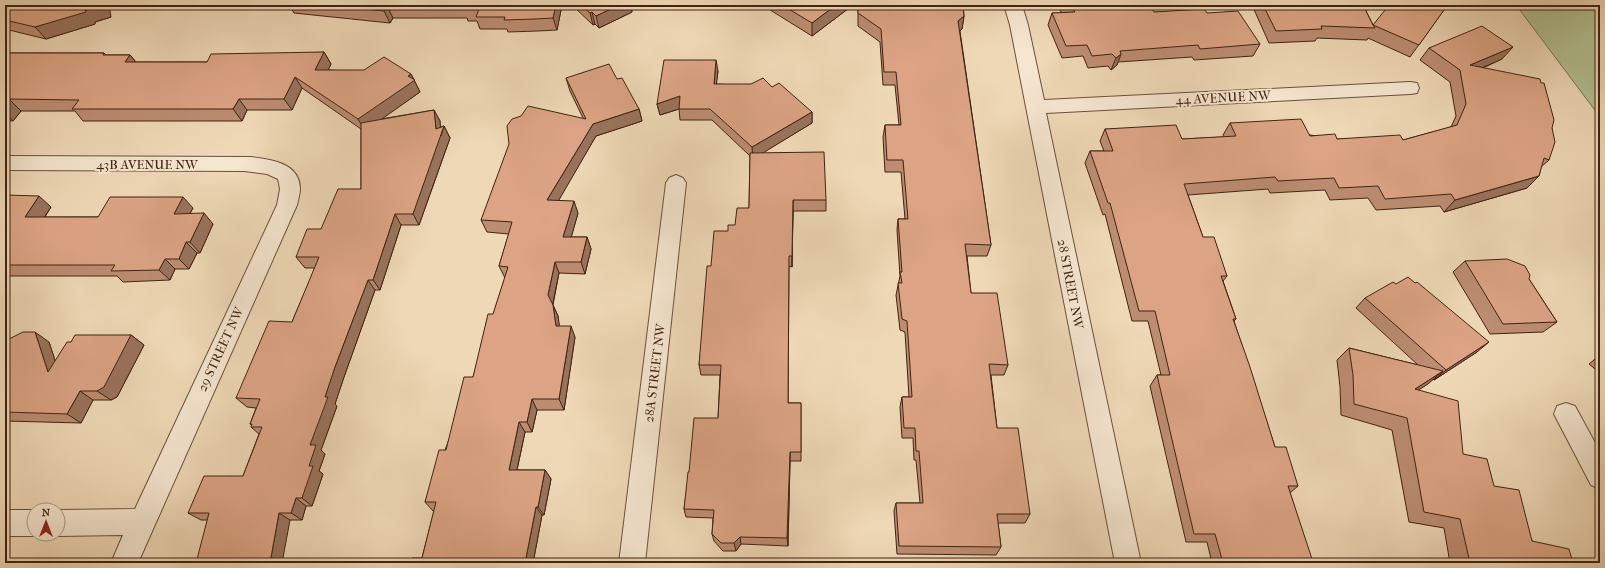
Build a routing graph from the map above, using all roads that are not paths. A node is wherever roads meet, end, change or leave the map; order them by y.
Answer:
1 (1013, 5) edge
2 (1410, 88) dead end
3 (1036, 107) junction
4 (5, 163) edge
5 (287, 175) joint
6 (676, 183) dead end
7 (1566, 414) dead end
8 (1600, 477) edge
9 (141, 522) junction
10 (5, 523) edge
11 (26, 523) edge
12 (66, 523) edge
13 (124, 563) edge
14 (632, 563) edge
15 (1128, 563) edge

1 - 3 street, 28 STREET NW
2 - 3 street, 44 AVENUE NW
3 - 15 street, 28 STREET NW
4 - 5 street, 43B AVENUE NW
5 - 9 street, 29 STREET NW
6 - 14 street, 28A STREET NW
7 - 8 street
9 - 12 street
9 - 13 street, 29 STREET NW
10 - 11 street

